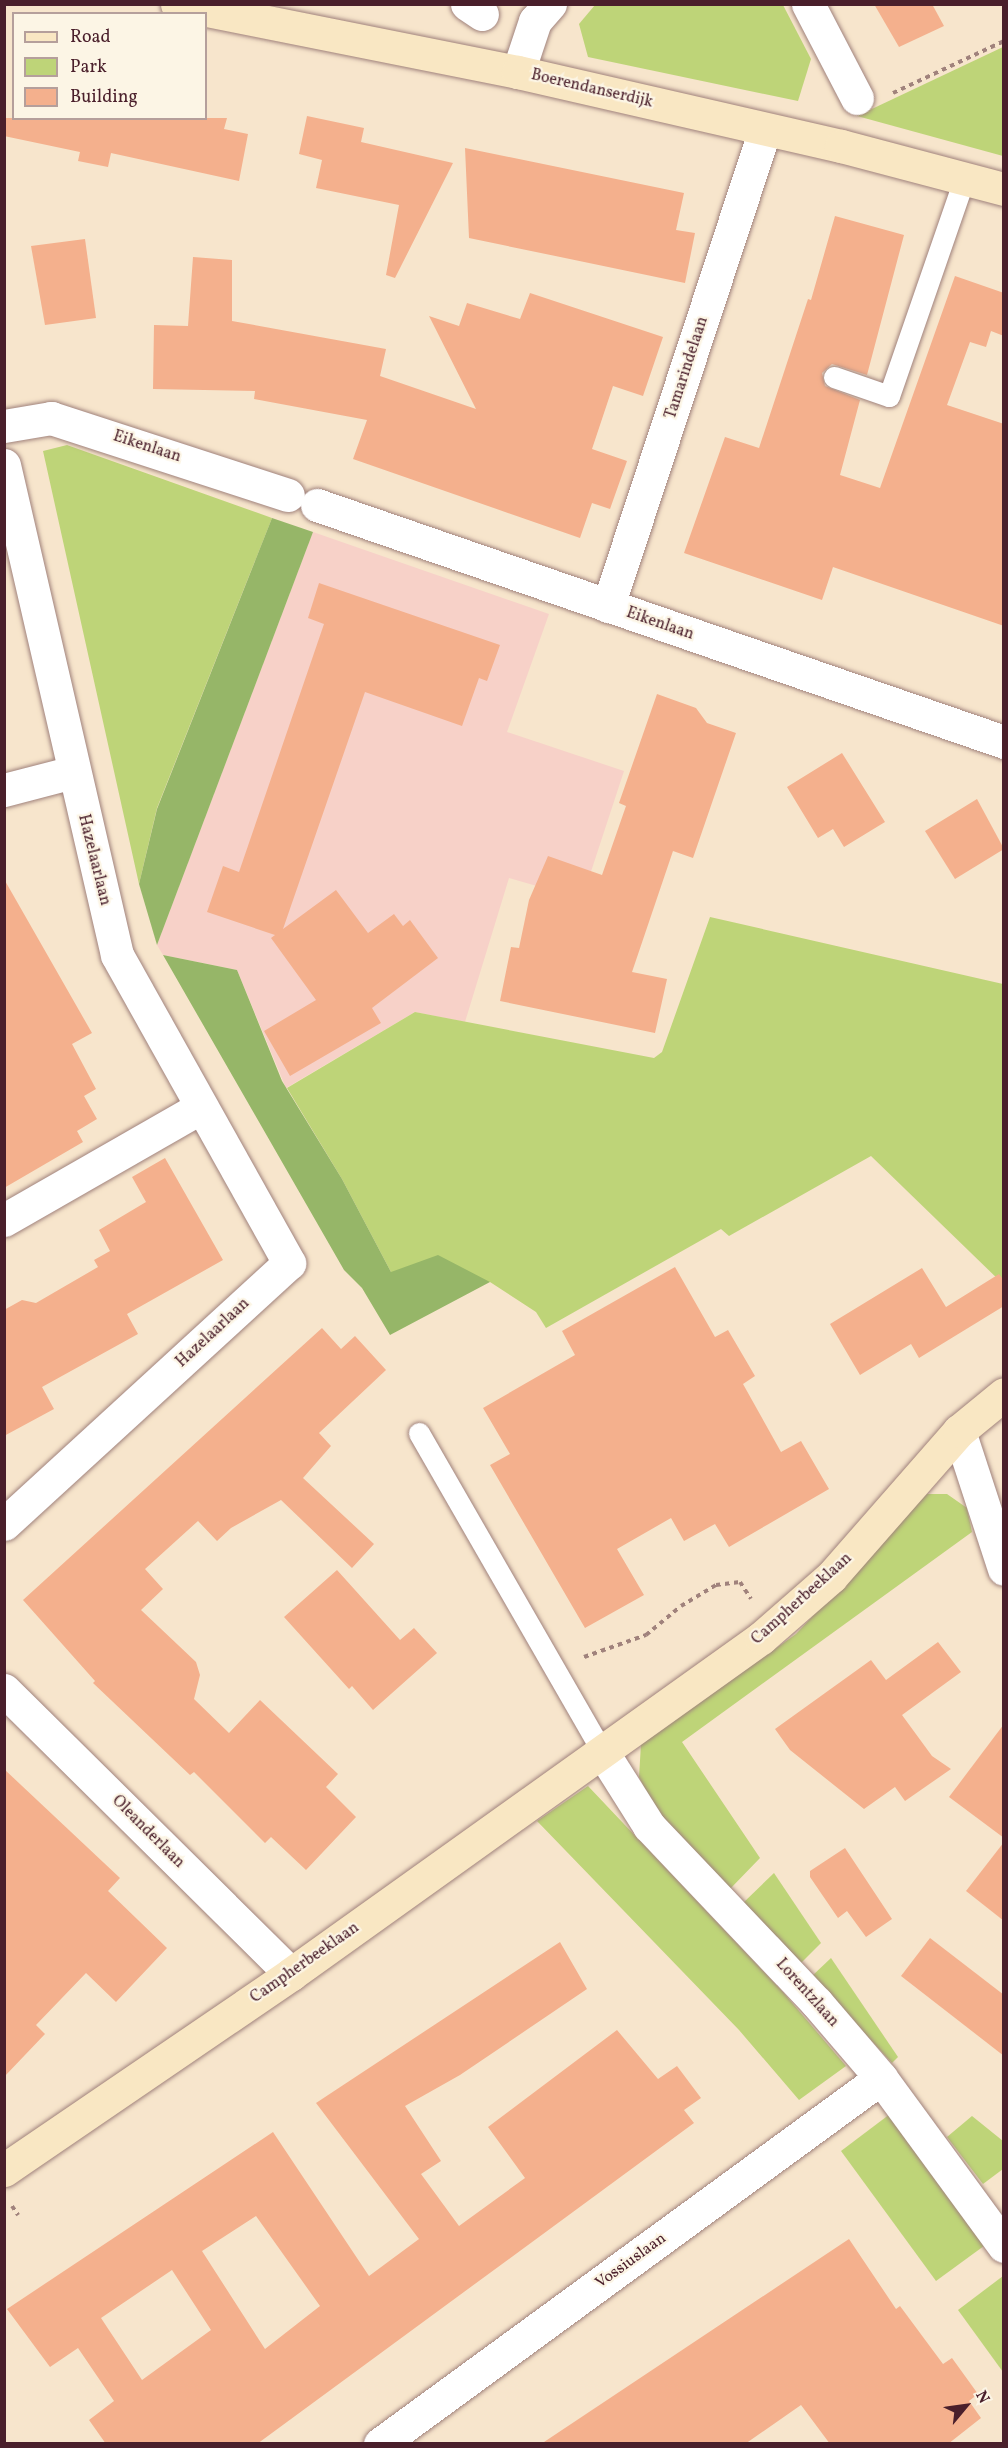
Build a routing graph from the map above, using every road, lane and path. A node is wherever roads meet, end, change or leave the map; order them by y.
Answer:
1 (177, 4) edge
2 (550, 4) edge
3 (808, 4) edge
4 (1004, 41) edge
5 (518, 72) junction
6 (870, 98) joint
7 (765, 129) junction
8 (964, 179) junction
9 (1004, 189) edge
10 (834, 377) dead end
11 (4, 426) edge
12 (4, 465) edge
13 (608, 606) junction
14 (1004, 742) edge
15 (72, 772) junction
16 (4, 790) edge
17 (201, 1107) junction
18 (4, 1220) edge
19 (1004, 1394) edge
20 (959, 1431) junction
21 (418, 1433) dead end
22 (4, 1524) edge
23 (1004, 1569) edge
24 (771, 1629) junction
25 (555, 1669) junction
26 (4, 1690) edge
27 (601, 1750) junction
28 (291, 1974) junction
29 (881, 2079) junction
30 (4, 2170) edge
31 (1004, 2246) edge
32 (380, 2444) edge

1 - 5 street, Boerendanserdijk
2 - 5 street
3 - 6 street
4 - 6 path
5 - 7 street, Boerendanserdijk
7 - 8 street, Boerendanserdijk
7 - 13 street, Tamarindelaan
8 - 9 street, Boerendanserdijk
8 - 10 lane
11 - 13 street, Eikenlaan
12 - 15 street, Hazelaarlaan
13 - 14 street, Eikenlaan
15 - 16 street
15 - 17 street, Hazelaarlaan
17 - 18 street
17 - 22 street, Hazelaarlaan
19 - 20 street, Campherbeeklaan
20 - 23 street
20 - 24 street, Campherbeeklaan
21 - 25 lane
24 - 25 path
24 - 27 street, Campherbeeklaan
25 - 27 lane
26 - 28 street, Oleanderlaan
27 - 28 street, Campherbeeklaan
27 - 29 street, Lorentzlaan
28 - 30 street, Campherbeeklaan
29 - 31 street, Lorentzlaan
29 - 32 street, Vossiuslaan

